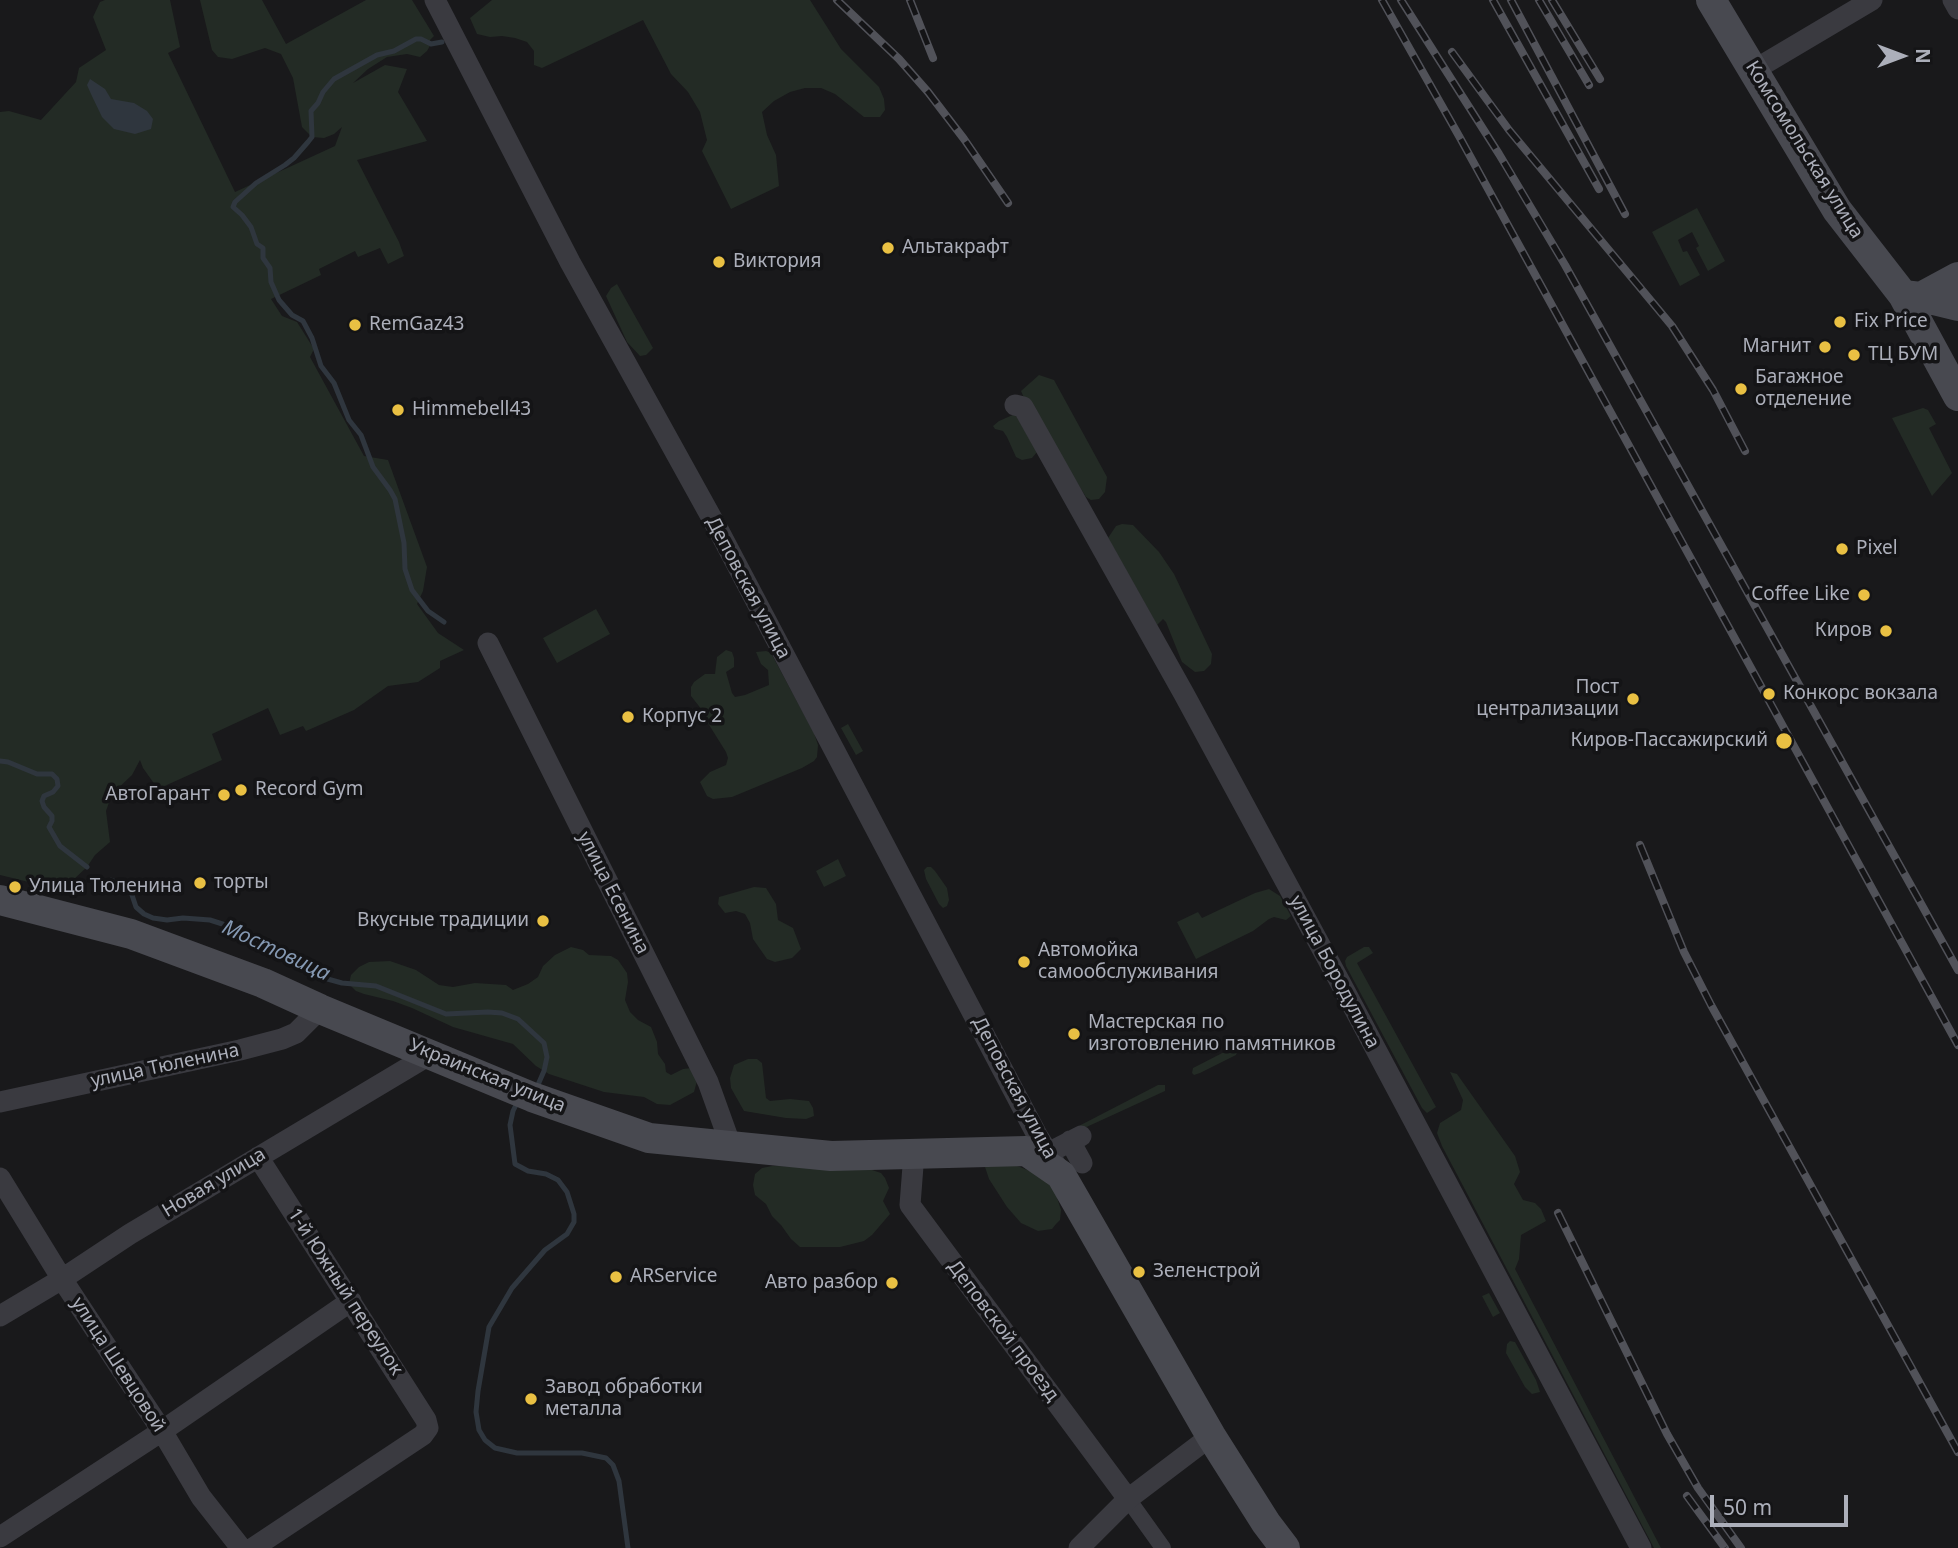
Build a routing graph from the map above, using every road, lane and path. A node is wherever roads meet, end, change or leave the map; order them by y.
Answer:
1 (435, 0) edge
2 (1711, 0) edge
3 (1872, 0) edge
4 (1953, 0) edge
5 (1958, 9) edge
6 (1754, 70) junction
7 (1958, 277) edge
8 (1912, 296) junction
9 (1958, 306) edge
10 (1958, 396) edge
11 (1015, 405) dead end
12 (488, 643) dead end
13 (0, 900) edge
14 (320, 1009) junction
15 (431, 1054) junction
16 (0, 1102) edge
17 (1076, 1138) dead end
18 (731, 1146) junction
19 (993, 1151) joint
20 (914, 1153) junction
21 (258, 1157) junction
22 (1064, 1164) junction
23 (0, 1178) edge
24 (62, 1279) junction
25 (351, 1301) junction
26 (0, 1316) edge
27 (162, 1432) junction
28 (1211, 1436) junction
29 (1128, 1499) junction
30 (0, 1537) edge
31 (241, 1548) edge
32 (253, 1548) edge
33 (1079, 1548) edge
34 (1163, 1548) edge
35 (1284, 1548) edge
36 (1641, 1548) edge

1 - 22 street, Деповская улица
2 - 6 main road, Комсомольская улица
3 - 6 street
4 - 5 street
6 - 8 main road, Комсомольская улица
7 - 8 main road
8 - 9 main road
8 - 10 main road, Комсомольская улица
11 - 36 street, улица Бородулина
12 - 18 street, улица Есенина
13 - 14 main road, Украинская улица
14 - 15 main road, Украинская улица
14 - 16 street, улица Тюленина
15 - 18 main road, Украинская улица
15 - 21 street, Новая улица
17 - 22 street
18 - 20 main road, Украинская улица
19 - 20 main road, Украинская улица
19 - 22 main road, Деповская улица
20 - 29 street, Деповской проезд
21 - 24 street, Новая улица
21 - 25 street, 1-й Южный переулок
22 - 28 main road, Деповская улица
23 - 24 street, улица Шевцовой
24 - 26 street, Новая улица
24 - 27 street, улица Шевцовой
25 - 27 street
25 - 32 street, 1-й Южный переулок
27 - 30 street
27 - 31 street, улица Шевцовой
28 - 29 street
28 - 35 main road, Деповская улица
29 - 33 street
29 - 34 street

